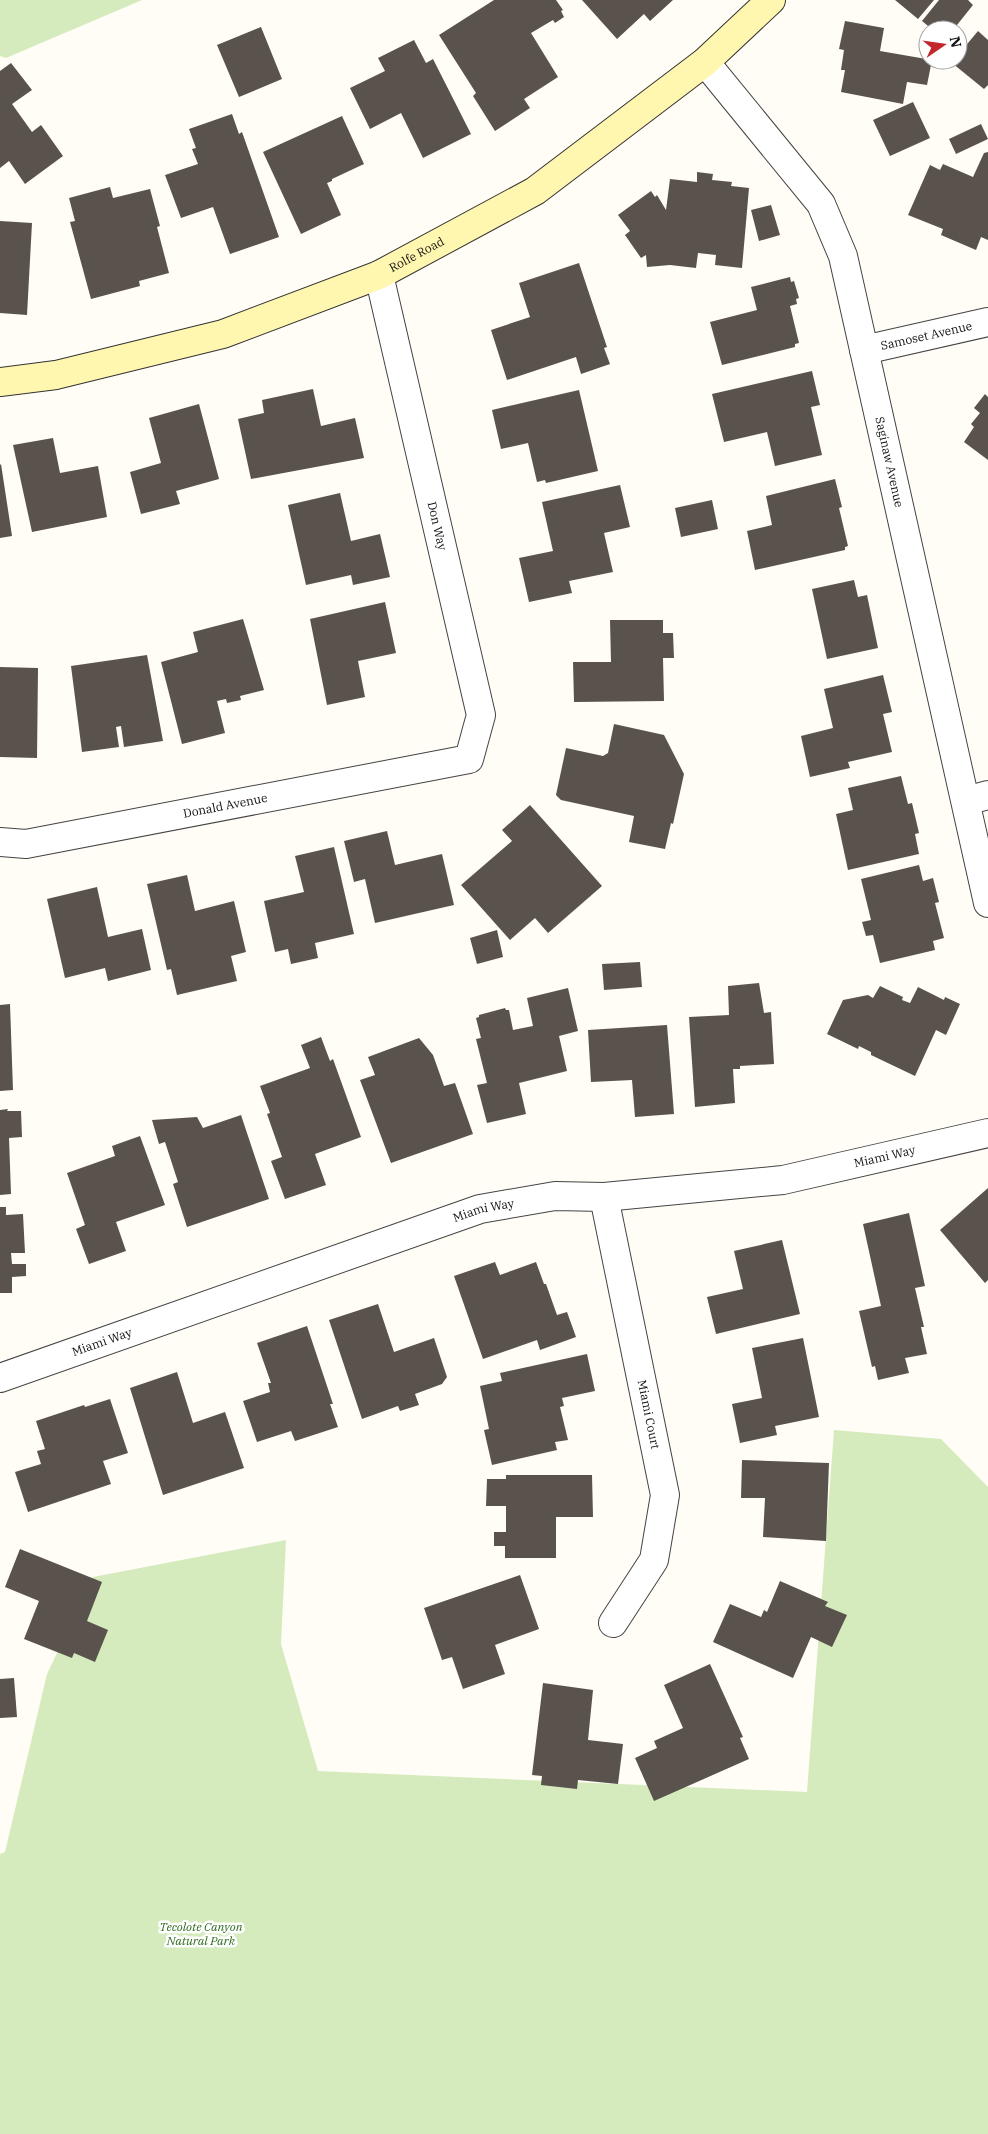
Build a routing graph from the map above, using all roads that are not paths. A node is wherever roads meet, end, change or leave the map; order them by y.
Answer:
1 (770, 0) edge
2 (705, 62) junction
3 (379, 275) junction
4 (988, 322) edge
5 (864, 350) junction
6 (0, 382) edge
7 (450, 763) joint
8 (977, 798) edge
9 (0, 842) edge
10 (988, 902) edge
11 (988, 1133) edge
12 (604, 1197) junction
13 (0, 1378) edge
14 (612, 1623) dead end

1 - 2 street, Rolfe Road
2 - 3 street, Rolfe Road
2 - 5 street, Saginaw Avenue
3 - 6 street, Rolfe Road
3 - 7 street, Don Way
4 - 5 street, Samoset Avenue
5 - 8 street, Saginaw Avenue
7 - 9 street, Donald Avenue
8 - 10 street, Saginaw Avenue
11 - 12 street, Miami Way
12 - 13 street, Miami Way
12 - 14 street, Miami Court

